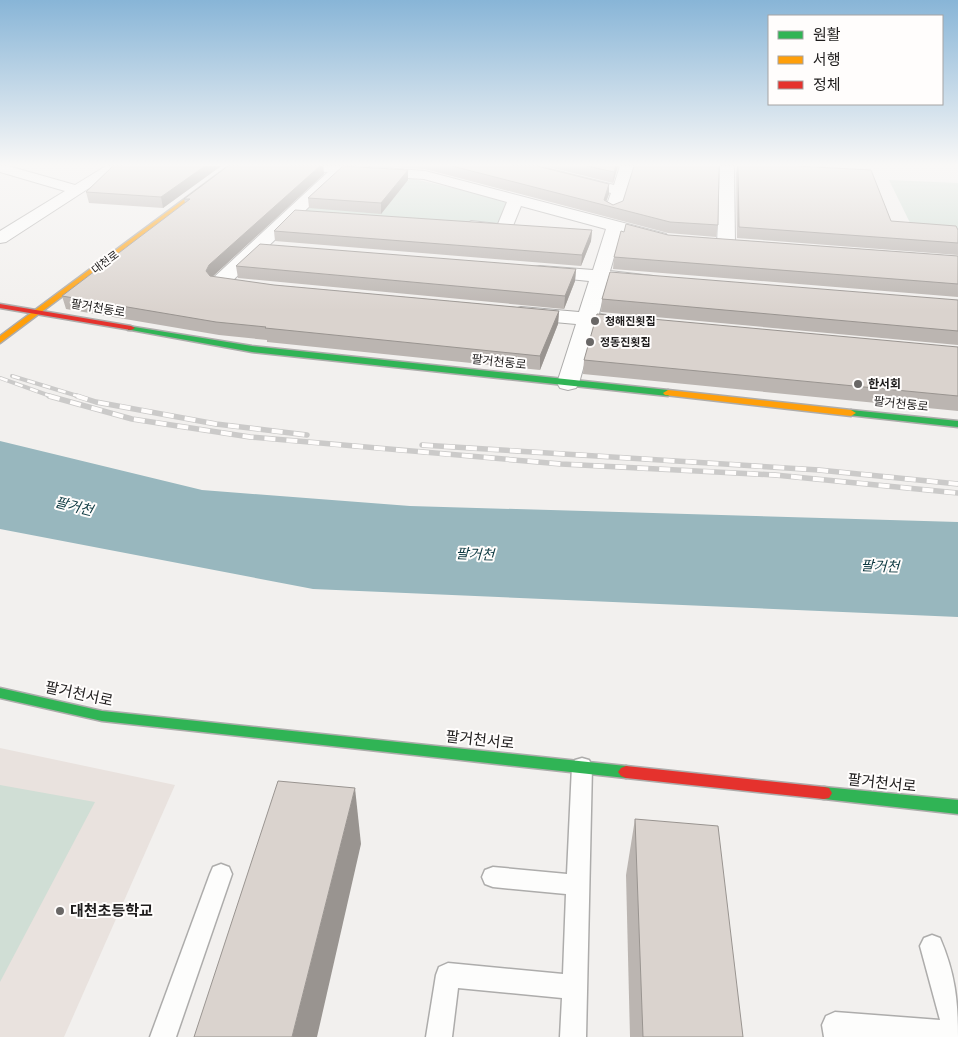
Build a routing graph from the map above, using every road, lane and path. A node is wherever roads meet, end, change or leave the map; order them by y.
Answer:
1 (37, 214) edge
2 (169, 214) edge
3 (290, 214) edge
4 (294, 214) edge
5 (510, 214) edge
6 (573, 214) edge
7 (614, 214) edge
8 (726, 214) edge
9 (312, 216) edge
10 (9, 218) dead end
11 (28, 220) junction
12 (456, 225) edge
13 (612, 225) junction
14 (0, 238) edge
15 (677, 241) edge
16 (706, 244) edge
17 (726, 245) junction
18 (746, 246) edge
19 (256, 247) junction
20 (276, 249) edge
21 (524, 270) edge
22 (600, 276) junction
23 (659, 281) edge
24 (244, 286) edge
25 (8, 295) dead end
26 (0, 306) edge
27 (497, 311) edge
28 (39, 312) junction
29 (587, 319) junction
30 (655, 325) edge
31 (0, 340) edge
32 (568, 383) junction
33 (958, 424) edge
34 (0, 693) edge
35 (582, 766) junction
36 (958, 807) edge
37 (221, 874) dead end
38 (493, 877) dead end
39 (579, 885) junction
40 (932, 946) dead end
41 (574, 987) junction
42 (956, 1035) edge
43 (163, 1037) edge
44 (439, 1037) edge
45 (573, 1037) edge
46 (837, 1037) edge

1 - 11 street
2 - 28 main road, 대천로
3 - 19 street
4 - 9 street
5 - 12 street
6 - 13 street
7 - 13 street
8 - 17 street
10 - 11 street
11 - 14 street
13 - 15 street
13 - 22 street
16 - 17 street
17 - 18 street
19 - 20 street
19 - 24 street
21 - 22 street
22 - 23 street
22 - 29 street
25 - 28 main road, 팔거천동로
26 - 28 main road, 팔거천동로
27 - 29 street
28 - 31 main road, 대천로
28 - 32 main road, 팔거천동로
29 - 30 street
29 - 32 street
32 - 33 main road, 팔거천동로
34 - 35 main road, 팔거천서로
35 - 36 main road, 팔거천서로
35 - 39 lane
37 - 43 lane
38 - 39 lane
39 - 41 lane
40 - 42 lane
41 - 44 lane
41 - 45 lane
42 - 46 lane

